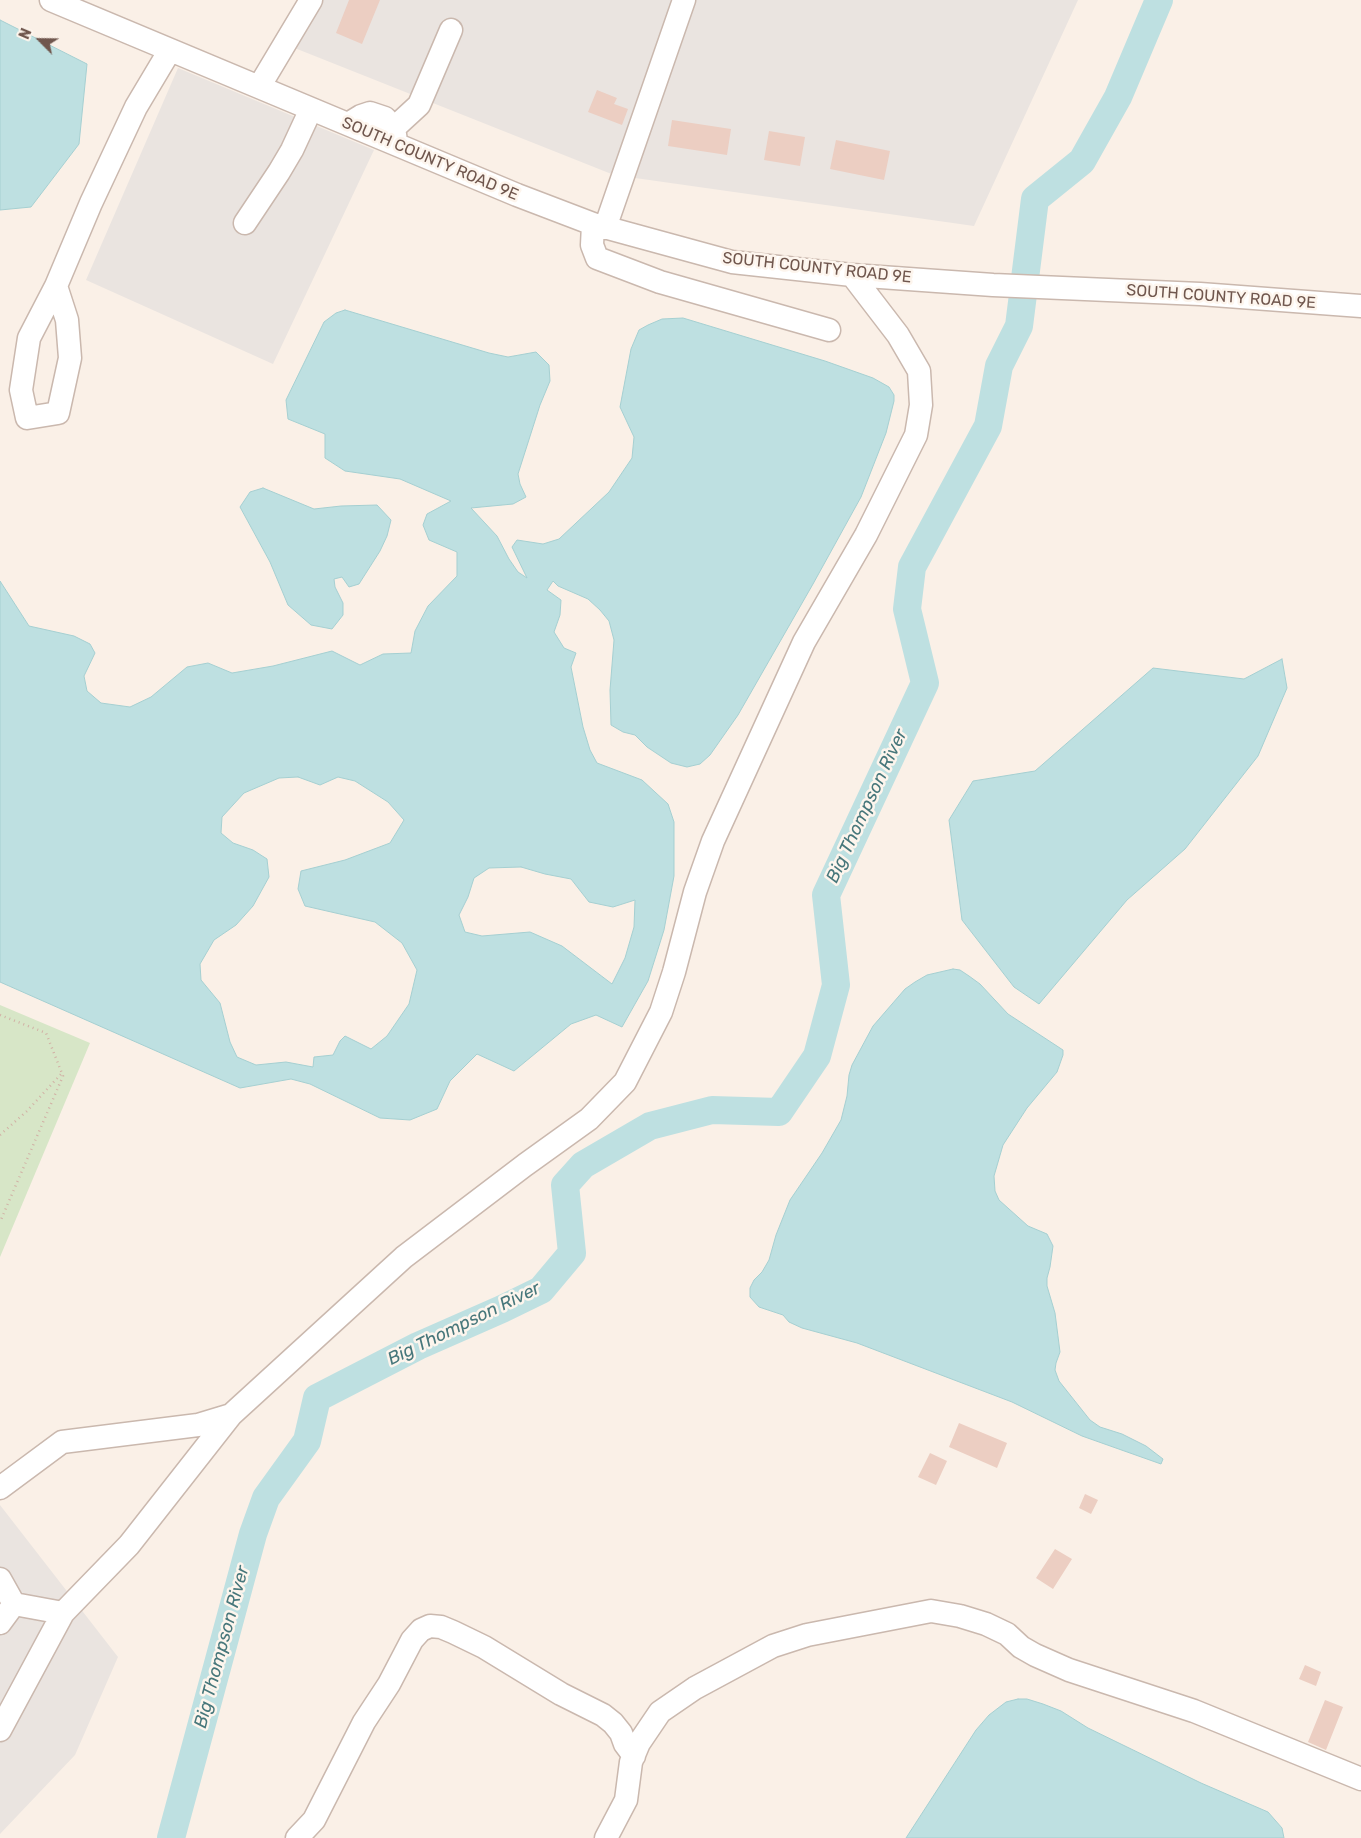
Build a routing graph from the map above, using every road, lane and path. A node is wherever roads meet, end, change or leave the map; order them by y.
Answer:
1 (51, 0) edge
2 (311, 0) edge
3 (684, 0) edge
4 (451, 30) dead end
5 (170, 50) junction
6 (259, 87) junction
7 (311, 109) junction
8 (395, 136) junction
9 (245, 223) dead end
10 (599, 226) junction
11 (852, 275) junction
12 (56, 286) junction
13 (1361, 306) edge
14 (829, 330) dead end
15 (0, 1015) edge
16 (62, 1072) junction
17 (0, 1135) edge
18 (0, 1222) edge
19 (230, 1414) junction
20 (0, 1488) edge
21 (0, 1579) edge
22 (14, 1604) junction
23 (63, 1613) junction
24 (0, 1623) edge
25 (0, 1730) edge
26 (634, 1756) junction
27 (1361, 1779) edge
28 (297, 1838) edge
29 (606, 1838) edge

1 - 5 street, SOUTH COUNTY ROAD 9E
2 - 6 street
3 - 10 street
4 - 8 street
5 - 6 street, SOUTH COUNTY ROAD 9E
5 - 12 street
6 - 7 street, SOUTH COUNTY ROAD 9E
7 - 8 street, SOUTH COUNTY ROAD 9E
7 - 9 street
8 - 10 street, SOUTH COUNTY ROAD 9E
10 - 11 street, SOUTH COUNTY ROAD 9E
10 - 14 street
11 - 13 street, SOUTH COUNTY ROAD 9E
11 - 19 street
12 - 12 street
15 - 16 path
16 - 17 path
16 - 18 path
19 - 20 street
19 - 23 street
21 - 22 street
22 - 23 street
22 - 24 street
23 - 25 street
26 - 27 street
26 - 28 street
26 - 29 street

